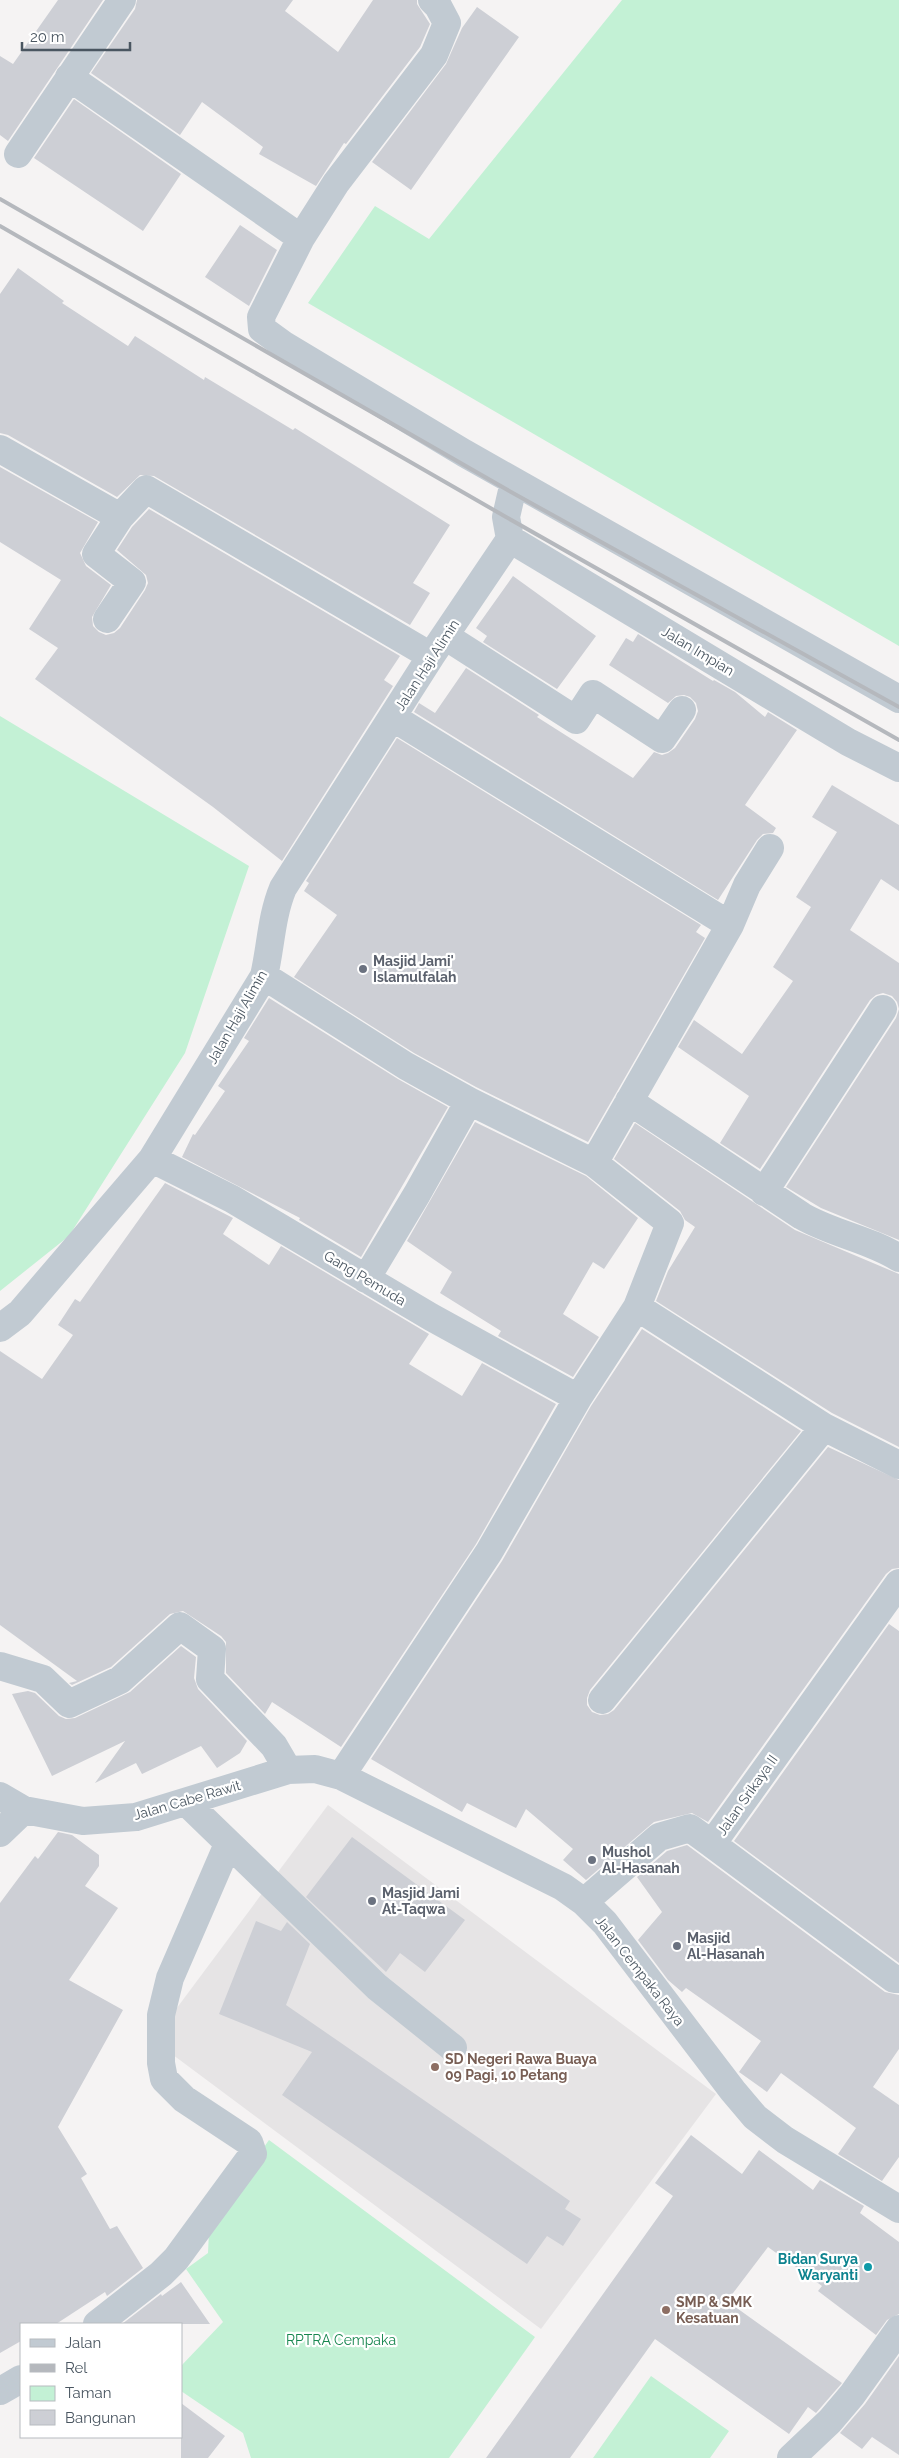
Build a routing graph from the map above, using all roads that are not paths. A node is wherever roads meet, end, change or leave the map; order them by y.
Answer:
1 (122, 0) edge
2 (432, 0) edge
3 (69, 77) junction
4 (18, 154) dead end
5 (301, 238) junction
6 (0, 448) edge
7 (514, 482) junction
8 (120, 517) junction
9 (506, 544) junction
10 (108, 619) dead end
11 (438, 646) junction
12 (899, 699) edge
13 (682, 710) dead end
14 (392, 717) junction
15 (899, 768) edge
16 (770, 848) dead end
17 (730, 925) junction
18 (264, 976) junction
19 (883, 1009) dead end
20 (468, 1101) junction
21 (629, 1101) junction
22 (152, 1159) junction
23 (594, 1163) junction
24 (764, 1192) junction
25 (895, 1247) edge
26 (366, 1279) junction
27 (637, 1307) junction
28 (0, 1328) edge
29 (578, 1398) junction
30 (824, 1427) junction
31 (899, 1465) edge
32 (899, 1583) edge
33 (0, 1666) edge
34 (602, 1700) dead end
35 (288, 1770) junction
36 (341, 1776) junction
37 (0, 1796) edge
38 (186, 1802) junction
39 (24, 1810) junction
40 (0, 1833) edge
41 (228, 1844) junction
42 (712, 1844) junction
43 (584, 1902) junction
44 (899, 1979) edge
45 (453, 2048) dead end
46 (897, 2203) edge
47 (98, 2323) edge
48 (899, 2329) edge
49 (20, 2380) edge
50 (0, 2392) edge
51 (791, 2458) edge

1 - 3 street
2 - 5 street
3 - 4 street
3 - 5 street
5 - 7 street
6 - 8 street
7 - 9 street
7 - 12 street
8 - 10 street
8 - 11 street
9 - 11 street, Jalan Haji Alimin
9 - 15 street, Jalan Impian
11 - 13 street
11 - 14 street, Jalan Haji Alimin
14 - 17 street
14 - 18 street, Jalan Haji Alimin
16 - 17 street
17 - 21 street
18 - 20 street
18 - 22 street, Jalan Haji Alimin
19 - 24 street
20 - 23 street
20 - 26 street
21 - 23 street
21 - 24 street
22 - 26 street, Gang Pemuda
22 - 28 street, Jalan Haji Alimin
23 - 27 street
24 - 25 street
26 - 29 street, Gang Pemuda
27 - 29 street
27 - 30 street
29 - 36 street
30 - 31 street
30 - 34 street
32 - 42 street, Jalan Srikaya II
33 - 35 street
35 - 36 street, Jalan Cempaka Raya
35 - 38 street, Jalan Cabe Rawit
36 - 43 street, Jalan Cempaka Raya
37 - 39 street, Jalan Cabe Rawit
38 - 39 street, Jalan Cabe Rawit
38 - 41 street
39 - 40 street
41 - 45 street
41 - 47 street
42 - 43 street
42 - 44 street, Jalan Srikaya II
43 - 46 street, Jalan Cempaka Raya
48 - 51 street
49 - 50 street

